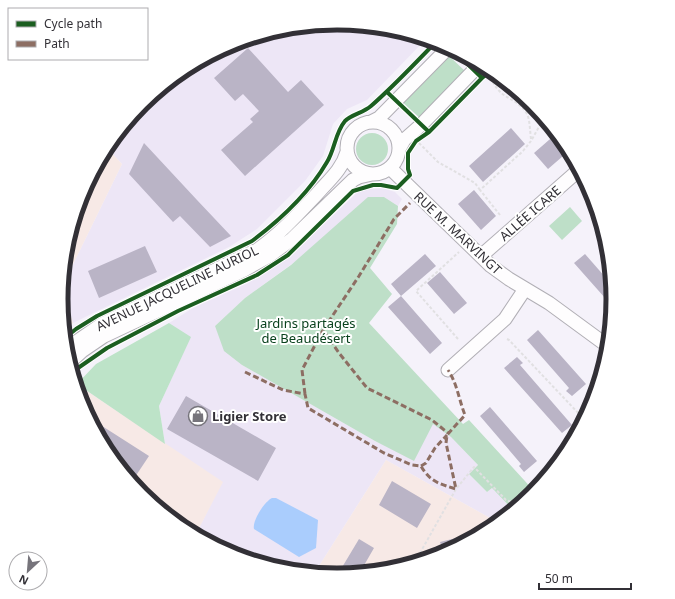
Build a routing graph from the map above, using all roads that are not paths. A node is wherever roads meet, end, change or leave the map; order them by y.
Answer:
1 (444, 52) edge
2 (476, 68) edge
3 (371, 122) junction
4 (399, 150) junction
5 (347, 152) junction
6 (390, 168) junction
7 (575, 173) edge
8 (372, 174) junction
9 (481, 256) junction
10 (525, 289) junction
11 (604, 343) edge
12 (72, 345) edge
13 (75, 358) edge
14 (448, 370) dead end

1 - 3 street
2 - 4 street
3 - 4 street
3 - 5 street
4 - 6 street
5 - 8 street
5 - 12 street, AVENUE JACQUELINE AURIOL
6 - 8 street
6 - 9 street, RUE M. MARVINGT
7 - 9 street, ALLÉE ICARE
8 - 13 street, AVENUE JACQUELINE AURIOL
9 - 10 street, RUE M. MARVINGT
10 - 11 street, RUE M. MARVINGT
10 - 14 street

